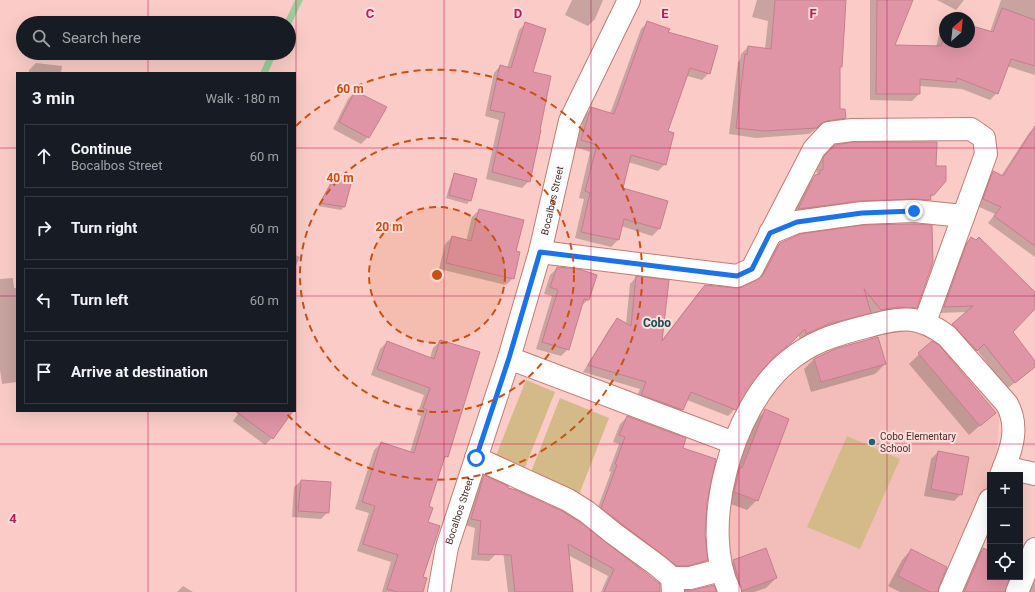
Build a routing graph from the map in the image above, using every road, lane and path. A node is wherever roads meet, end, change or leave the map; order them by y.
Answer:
1 (629, 0) edge
2 (963, 216) junction
3 (770, 233) junction
4 (540, 252) junction
5 (925, 322) junction
6 (509, 358) junction
7 (734, 443) junction
8 (476, 458) junction
9 (1003, 471) edge
10 (1035, 474) edge
11 (987, 507) edge
12 (1035, 549) edge
13 (721, 570) junction
14 (673, 585) edge
15 (438, 592) edge
16 (730, 592) edge
17 (950, 592) edge
18 (1017, 592) edge

1 - 4 street, Bocalbos Street
2 - 3 street
2 - 3 street
2 - 5 street
3 - 4 street
4 - 6 street, Bocalbos Street
5 - 7 street
5 - 9 street
6 - 7 street
6 - 8 street, Bocalbos Street
7 - 13 street
8 - 14 street
8 - 15 street, Bocalbos Street
9 - 10 street
11 - 17 street
12 - 18 street
13 - 14 street
13 - 16 street

